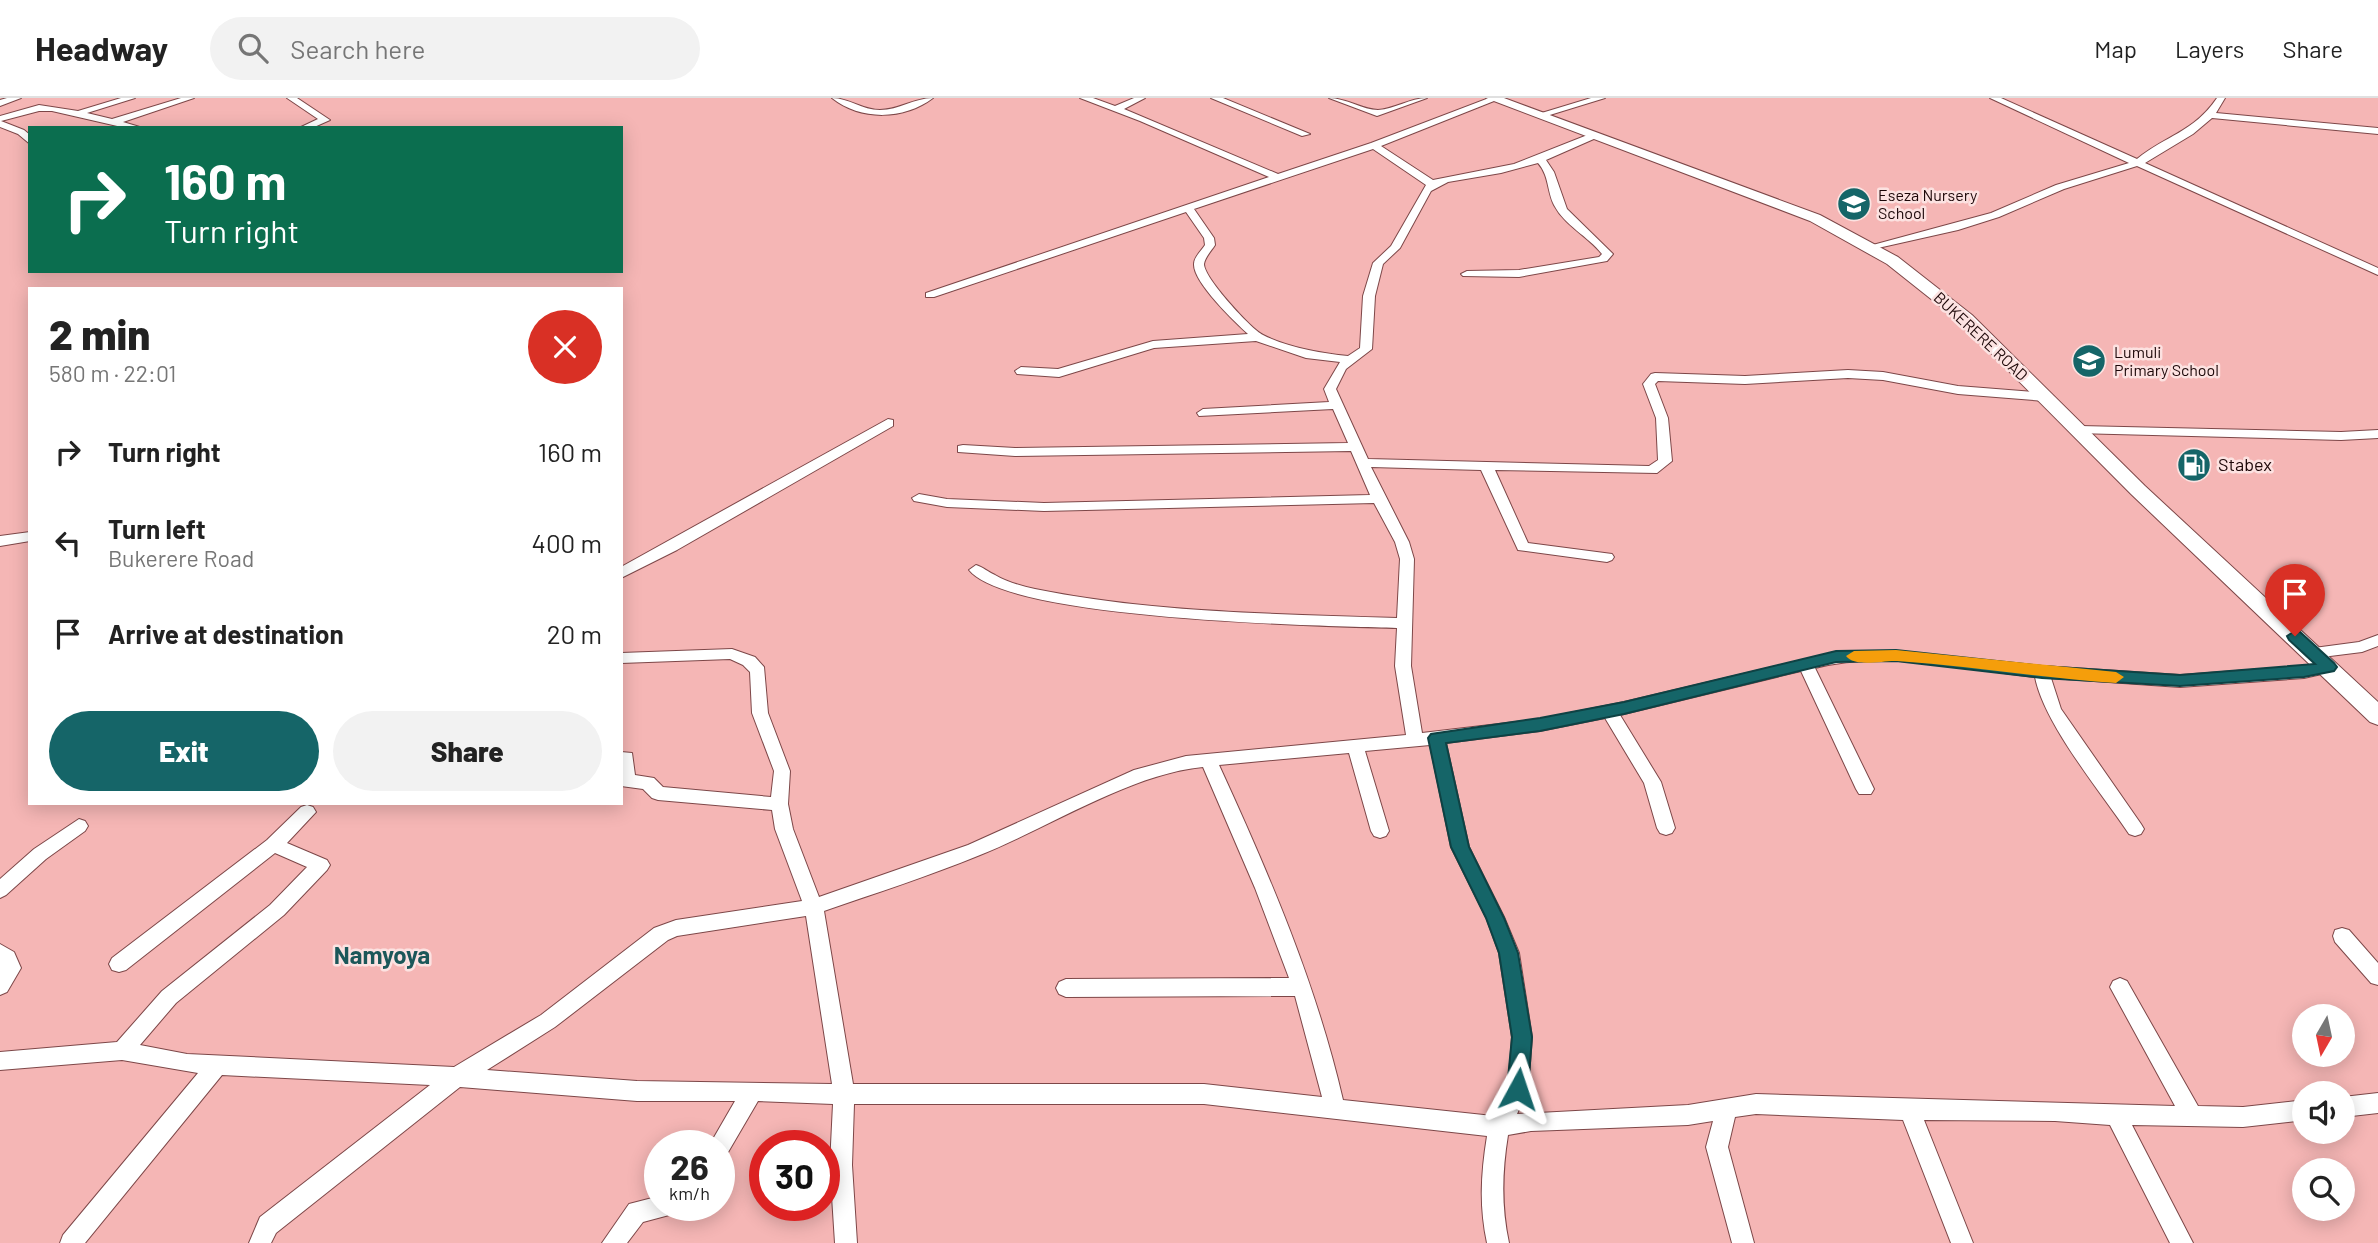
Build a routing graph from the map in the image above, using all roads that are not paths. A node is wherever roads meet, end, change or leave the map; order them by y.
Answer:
1 (17, 98) edge
2 (131, 98) edge
3 (190, 98) edge
4 (291, 98) edge
5 (835, 98) edge
6 (929, 98) edge
7 (1084, 98) edge
8 (1141, 98) edge
9 (1215, 98) edge
10 (1333, 98) edge
11 (1423, 98) edge
12 (1601, 98) edge
13 (1994, 98) edge
14 (2221, 98) edge
15 (1494, 99) edge
16 (0, 103) edge
17 (1116, 109) junction
18 (80, 113) junction
19 (1540, 115) junction
20 (2210, 116) junction
21 (113, 121) junction
22 (0, 122) edge
23 (132, 126) edge
24 (308, 126) edge
25 (2378, 131) edge
26 (1305, 134) dead end
27 (1593, 136) junction
28 (28, 139) edge
29 (1374, 145) junction
30 (1541, 160) junction
31 (2139, 163) junction
32 (1277, 177) junction
33 (1432, 184) junction
34 (1188, 208) junction
35 (1873, 248) junction
36 (2378, 272) edge
37 (1467, 274) dead end
38 (930, 295) dead end
39 (1257, 337) junction
40 (1350, 360) junction
41 (1021, 371) dead end
42 (2045, 397) junction
43 (1337, 405) junction
44 (1203, 413) dead end
45 (888, 423) dead end
46 (2080, 430) junction
47 (2378, 434) edge
48 (1355, 447) junction
49 (962, 449) dead end
50 (1363, 463) junction
51 (1486, 466) junction
52 (919, 498) dead end
53 (1379, 499) junction
54 (28, 536) edge
55 (0, 541) edge
56 (1607, 557) dead end
57 (976, 570) dead end
58 (623, 572) edge
59 (1403, 623) junction
60 (2378, 640) edge
61 (2314, 653) junction
62 (623, 659) edge
63 (1805, 663) junction
64 (2329, 667) junction
65 (2042, 672) junction
66 (1609, 711) junction
67 (2378, 716) edge
68 (1437, 738) junction
69 (1415, 739) junction
70 (1355, 745) junction
71 (626, 757) dead end
72 (1208, 760) junction
73 (1865, 789) dead end
74 (779, 804) junction
75 (306, 812) dead end
76 (79, 826) dead end
77 (1666, 828) dead end
78 (2135, 829) dead end
79 (1380, 831) dead end
80 (273, 845) junction
81 (0, 890) edge
82 (814, 907) junction
83 (2343, 936) dead end
84 (0, 953) edge
85 (119, 964) dead end
86 (2378, 977) edge
87 (0, 986) edge
88 (2120, 986) dead end
89 (1301, 987) junction
90 (1066, 988) dead end
91 (122, 1051) junction
92 (0, 1061) edge
93 (217, 1065) junction
94 (457, 1077) junction
95 (753, 1091) junction
96 (844, 1094) junction
97 (2378, 1103) edge
98 (2355, 1106) edge
99 (1335, 1108) junction
100 (1910, 1110) junction
101 (1726, 1111) junction
102 (2292, 1111) edge
103 (2116, 1115) junction
104 (2191, 1115) junction
105 (1499, 1127) junction
106 (729, 1130) edge
107 (644, 1210) edge
108 (71, 1243) edge
109 (260, 1243) edge
110 (613, 1243) edge
111 (846, 1243) edge
112 (1498, 1243) edge
113 (1743, 1243) edge
114 (1962, 1243) edge
115 (2182, 1243) edge

1 - 16 street
2 - 18 street
3 - 21 street
4 - 24 street
5 - 6 street
7 - 17 street
8 - 17 street
9 - 26 street
10 - 11 street
12 - 19 street
13 - 31 street
14 - 20 street
15 - 19 main road, BUKERERE ROAD
15 - 29 street
17 - 32 street
18 - 21 street
18 - 22 street
19 - 27 main road, BUKERERE ROAD
20 - 25 street
20 - 31 street
21 - 23 street
22 - 28 street
27 - 30 street
27 - 35 main road, BUKERERE ROAD
29 - 32 street
29 - 33 street
30 - 33 street
30 - 37 street
31 - 35 street
31 - 36 street
32 - 34 street
33 - 40 street
34 - 38 street
34 - 39 street
35 - 42 main road, BUKERERE ROAD
39 - 40 street
39 - 41 street
40 - 43 street
42 - 46 main road, BUKERERE ROAD
42 - 51 street
43 - 44 street
43 - 48 street
45 - 58 street
46 - 47 street
46 - 61 main road, BUKERERE ROAD
48 - 49 street
48 - 50 street
50 - 51 street
50 - 53 street
51 - 56 street
52 - 53 street
53 - 59 street
54 - 55 street
57 - 59 street
59 - 69 street
60 - 61 street
61 - 64 main road, BUKERERE ROAD
62 - 74 street
63 - 65 street
63 - 66 street
63 - 73 street
64 - 65 street
64 - 67 main road, BUKERERE ROAD
65 - 78 street
66 - 68 street
66 - 77 street
68 - 69 street
68 - 105 street
69 - 70 street
70 - 72 street
70 - 79 street
71 - 74 street
72 - 82 street
72 - 89 street
74 - 82 street
75 - 80 street
76 - 81 street
80 - 85 street
80 - 91 street
82 - 94 street
82 - 96 street
83 - 86 street
84 - 87 street
88 - 104 street
89 - 90 street
89 - 99 street
91 - 92 street
91 - 93 street
93 - 94 street
93 - 108 street
94 - 95 street
94 - 109 street
95 - 96 street
95 - 106 street
96 - 99 street
96 - 111 street
97 - 98 street
99 - 105 street
100 - 101 street
100 - 103 street
100 - 114 street
101 - 105 street
101 - 113 street
102 - 104 street
103 - 104 street
103 - 115 street
105 - 112 street
107 - 110 street

